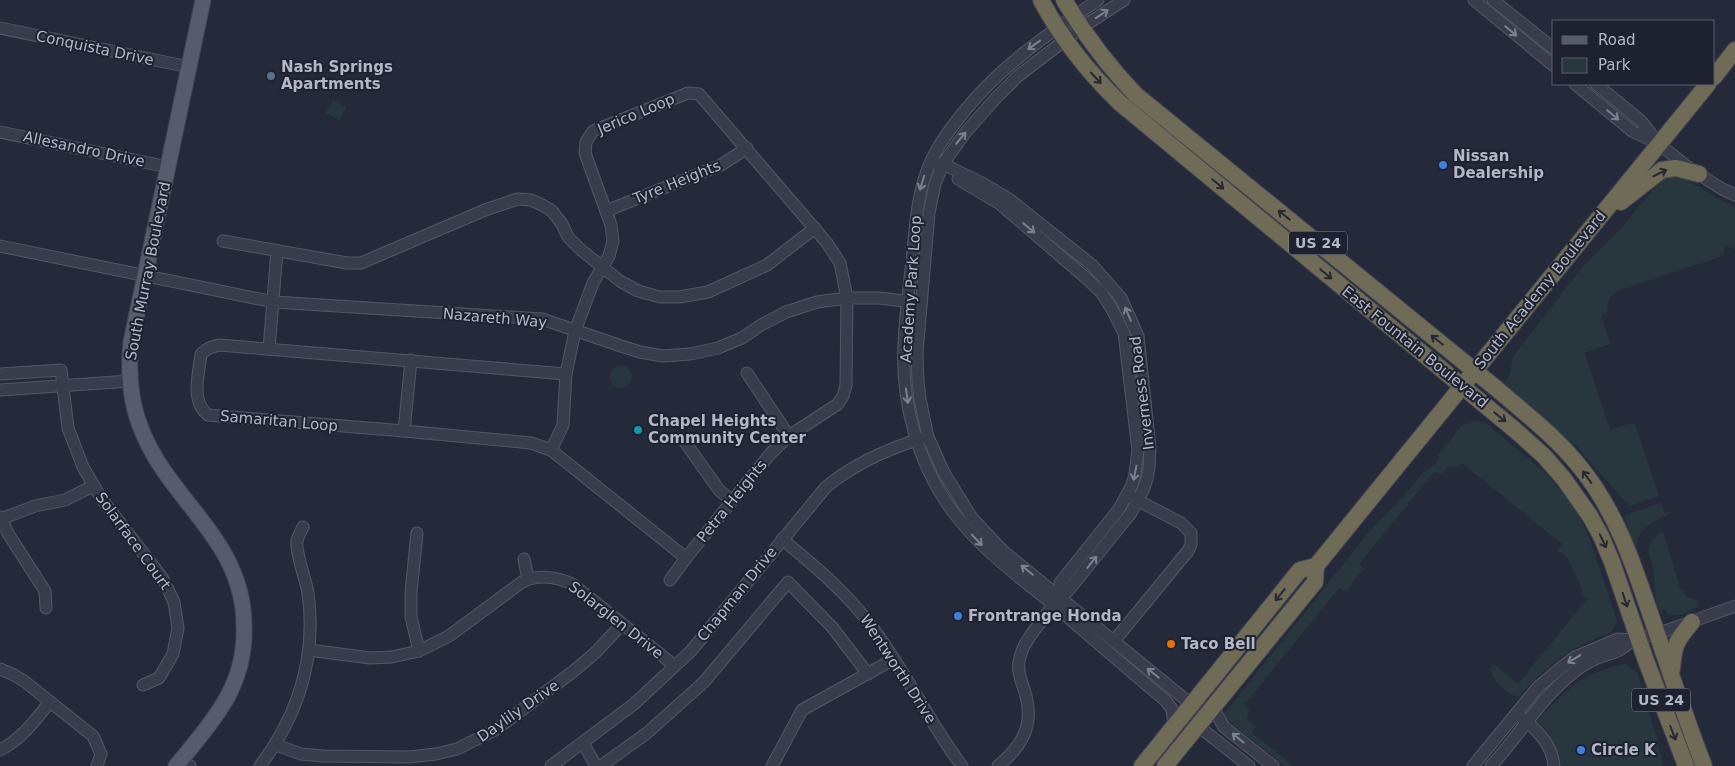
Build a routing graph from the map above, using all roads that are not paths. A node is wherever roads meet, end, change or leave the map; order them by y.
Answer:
1 (203, 0) edge
2 (1041, 0) edge
3 (1064, 0) edge
4 (1098, 0) edge
5 (1124, 0) edge
6 (1474, 0) edge
7 (1493, 0) edge
8 (1077, 22) junction
9 (0, 28) edge
10 (1061, 34) junction
11 (1552, 48) edge
12 (1735, 50) edge
13 (1552, 64) edge
14 (189, 67) junction
15 (1715, 76) edge
16 (1576, 85) edge
17 (1597, 85) edge
18 (1707, 85) edge
19 (0, 132) edge
20 (1659, 144) junction
21 (746, 148) junction
22 (930, 163) junction
23 (168, 167) junction
24 (941, 168) junction
25 (1699, 174) junction
26 (1735, 195) edge
27 (606, 211) junction
28 (1594, 224) junction
29 (815, 228) junction
30 (223, 241) dead end
31 (0, 246) edge
32 (277, 251) junction
33 (603, 268) junction
34 (145, 276) junction
35 (847, 298) junction
36 (908, 300) junction
37 (274, 302) junction
38 (921, 302) junction
39 (575, 331) junction
40 (269, 349) junction
41 (411, 360) junction
42 (1475, 370) junction
43 (747, 373) dead end
44 (0, 374) edge
45 (566, 374) junction
46 (130, 381) junction
47 (64, 386) junction
48 (1462, 387) junction
49 (0, 390) edge
50 (404, 431) junction
51 (789, 436) junction
52 (928, 437) junction
53 (916, 440) junction
54 (685, 442) dead end
55 (551, 450) junction
56 (93, 486) junction
57 (1127, 495) junction
58 (732, 501) junction
59 (1138, 501) junction
60 (0, 518) edge
61 (303, 527) dead end
62 (417, 533) dead end
63 (782, 539) junction
64 (686, 558) junction
65 (524, 559) dead end
66 (1316, 566) junction
67 (528, 579) junction
68 (670, 580) dead end
69 (1056, 600) junction
70 (1735, 606) edge
71 (46, 608) dead end
72 (1264, 614) junction
73 (1692, 622) junction
74 (622, 624) junction
75 (1657, 633) junction
76 (1635, 639) junction
77 (1114, 641) junction
78 (309, 650) junction
79 (419, 651) junction
80 (894, 659) junction
81 (675, 666) junction
82 (0, 669) edge
83 (868, 674) junction
84 (1672, 674) junction
85 (143, 685) dead end
86 (50, 702) junction
87 (1215, 703) junction
88 (1191, 704) junction
89 (1516, 714) junction
90 (1526, 721) junction
91 (1174, 726) junction
92 (1198, 726) junction
93 (583, 743) junction
94 (2, 745) edge
95 (276, 745) junction
96 (182, 764) edge
97 (97, 766) edge
98 (260, 766) edge
99 (551, 766) edge
100 (596, 766) edge
101 (601, 766) edge
102 (772, 766) edge
103 (962, 766) edge
104 (998, 766) edge
105 (1142, 766) edge
106 (1154, 766) edge
107 (1165, 766) edge
108 (1249, 766) edge
109 (1273, 766) edge
110 (1473, 766) edge
111 (1490, 766) edge
112 (1554, 766) edge
113 (1686, 766) edge
114 (1704, 766) edge

1 - 14 main road, South Murray Boulevard
2 - 10 highway, East Fountain Boulevard / US 24
3 - 8 highway, East Fountain Boulevard / US 24
4 - 8 street, Academy Park Loop
8 -> 5 street, Academy Park Loop
6 -> 13 street
7 - 11 street
8 - 10 street, Academy Park Loop
42 -> 8 highway, East Fountain Boulevard / US 24
9 - 14 street, Conquista Drive
10 -> 22 street, Academy Park Loop
24 -> 10 street, Academy Park Loop
10 -> 48 highway, East Fountain Boulevard / US 24
12 - 15 highway
14 - 23 main road, South Murray Boulevard
16 -> 20 street
17 - 20 street
18 - 20 highway, South Academy Boulevard
19 - 23 street, Allesandro Drive
20 - 25 street
20 - 28 highway, South Academy Boulevard
21 - 27 street, Tyre Heights
21 - 27 street, Jerico Loop
21 - 29 street, Jerico Loop
22 - 24 street, Inverness Road
22 -> 36 street, Academy Park Loop
23 - 34 main road, South Murray Boulevard
24 - 38 street, Academy Park Loop
24 -> 57 street, Inverness Road
59 -> 24 street, Inverness Road
25 - 26 street
28 -> 25 highway
27 - 33 street, Jerico Loop
28 - 42 highway, South Academy Boulevard
29 - 33 street
29 - 35 street, Jerico Loop
30 - 32 street
31 - 34 street, Nazareth Way
32 - 33 street
32 - 37 street
33 - 39 street, Jerico Loop
34 - 37 street, Nazareth Way
34 - 46 main road, South Murray Boulevard
35 - 36 street, Nazareth Way
35 - 39 street, Nazareth Way
35 - 51 street, Petra Heights
36 - 38 street, Nazareth Way
36 -> 53 street, Academy Park Loop
37 - 39 street, Nazareth Way
37 - 40 street
38 - 52 street, Academy Park Loop
39 - 45 street, Jerico Loop
40 - 41 street, Samaritan Loop
40 - 50 street, Samaritan Loop
41 - 45 street, Samaritan Loop
41 - 50 street
42 - 48 highway, South Academy Boulevard
75 -> 42 highway, East Fountain Boulevard / US 24
43 - 51 street
44 - 47 street
45 - 55 street, Jerico Loop
46 - 47 street
46 - 96 main road, South Murray Boulevard
47 - 49 street
47 - 56 street, Solarface Court
48 - 66 highway, South Academy Boulevard
48 -> 76 highway, East Fountain Boulevard / US 24
50 - 55 street, Samaritan Loop
51 - 58 street, Petra Heights
52 - 53 street, Chapman Drive
69 -> 52 street, Academy Park Loop
53 - 63 street, Chapman Drive
53 -> 69 street, Academy Park Loop
54 - 58 street
55 - 64 street, Samaritan Loop
56 - 60 street
56 - 85 street, Solarface Court
57 - 59 street
57 - 69 street, Inverness Road
58 - 64 street, Petra Heights
69 -> 59 street, Inverness Road
59 - 77 street
60 - 71 street
61 - 78 street
62 - 79 street
63 - 80 street, Wentworth Drive
63 - 81 street, Chapman Drive
64 - 68 street, Petra Heights
65 - 67 street
66 -> 72 highway, South Academy Boulevard
66 - 87 highway, South Academy Boulevard
67 - 74 street, Solarglen Drive
67 - 79 street
69 - 77 street, Academy Park Loop
69 - 91 street, Academy Park Loop
69 - 104 street
70 - 73 street
72 - 88 highway, South Academy Boulevard
72 - 92 highway
73 - 75 street
73 - 84 highway
74 - 81 street, Solarglen Drive
74 - 95 street, Daylily Drive
75 - 76 street
75 - 84 highway, East Fountain Boulevard / US 24
76 -> 89 street
76 - 90 street
76 -> 113 highway, East Fountain Boulevard / US 24
88 -> 77 street, Academy Park Loop
78 - 79 street
78 - 95 street
80 - 83 street
80 - 103 street, Wentworth Drive
81 - 93 street, Chapman Drive
82 - 86 street
83 - 101 street
83 - 102 street
84 - 114 highway, East Fountain Boulevard / US 24
86 - 94 street
86 - 97 street
87 - 92 highway, South Academy Boulevard
109 -> 87 street
88 - 91 highway, South Academy Boulevard
88 - 106 highway
89 - 90 street
89 - 110 street
90 - 111 street
90 - 112 street
91 - 105 highway, South Academy Boulevard
92 - 107 highway, South Academy Boulevard
92 - 108 street
93 - 99 street, Chapman Drive
93 - 100 street
95 - 98 street

